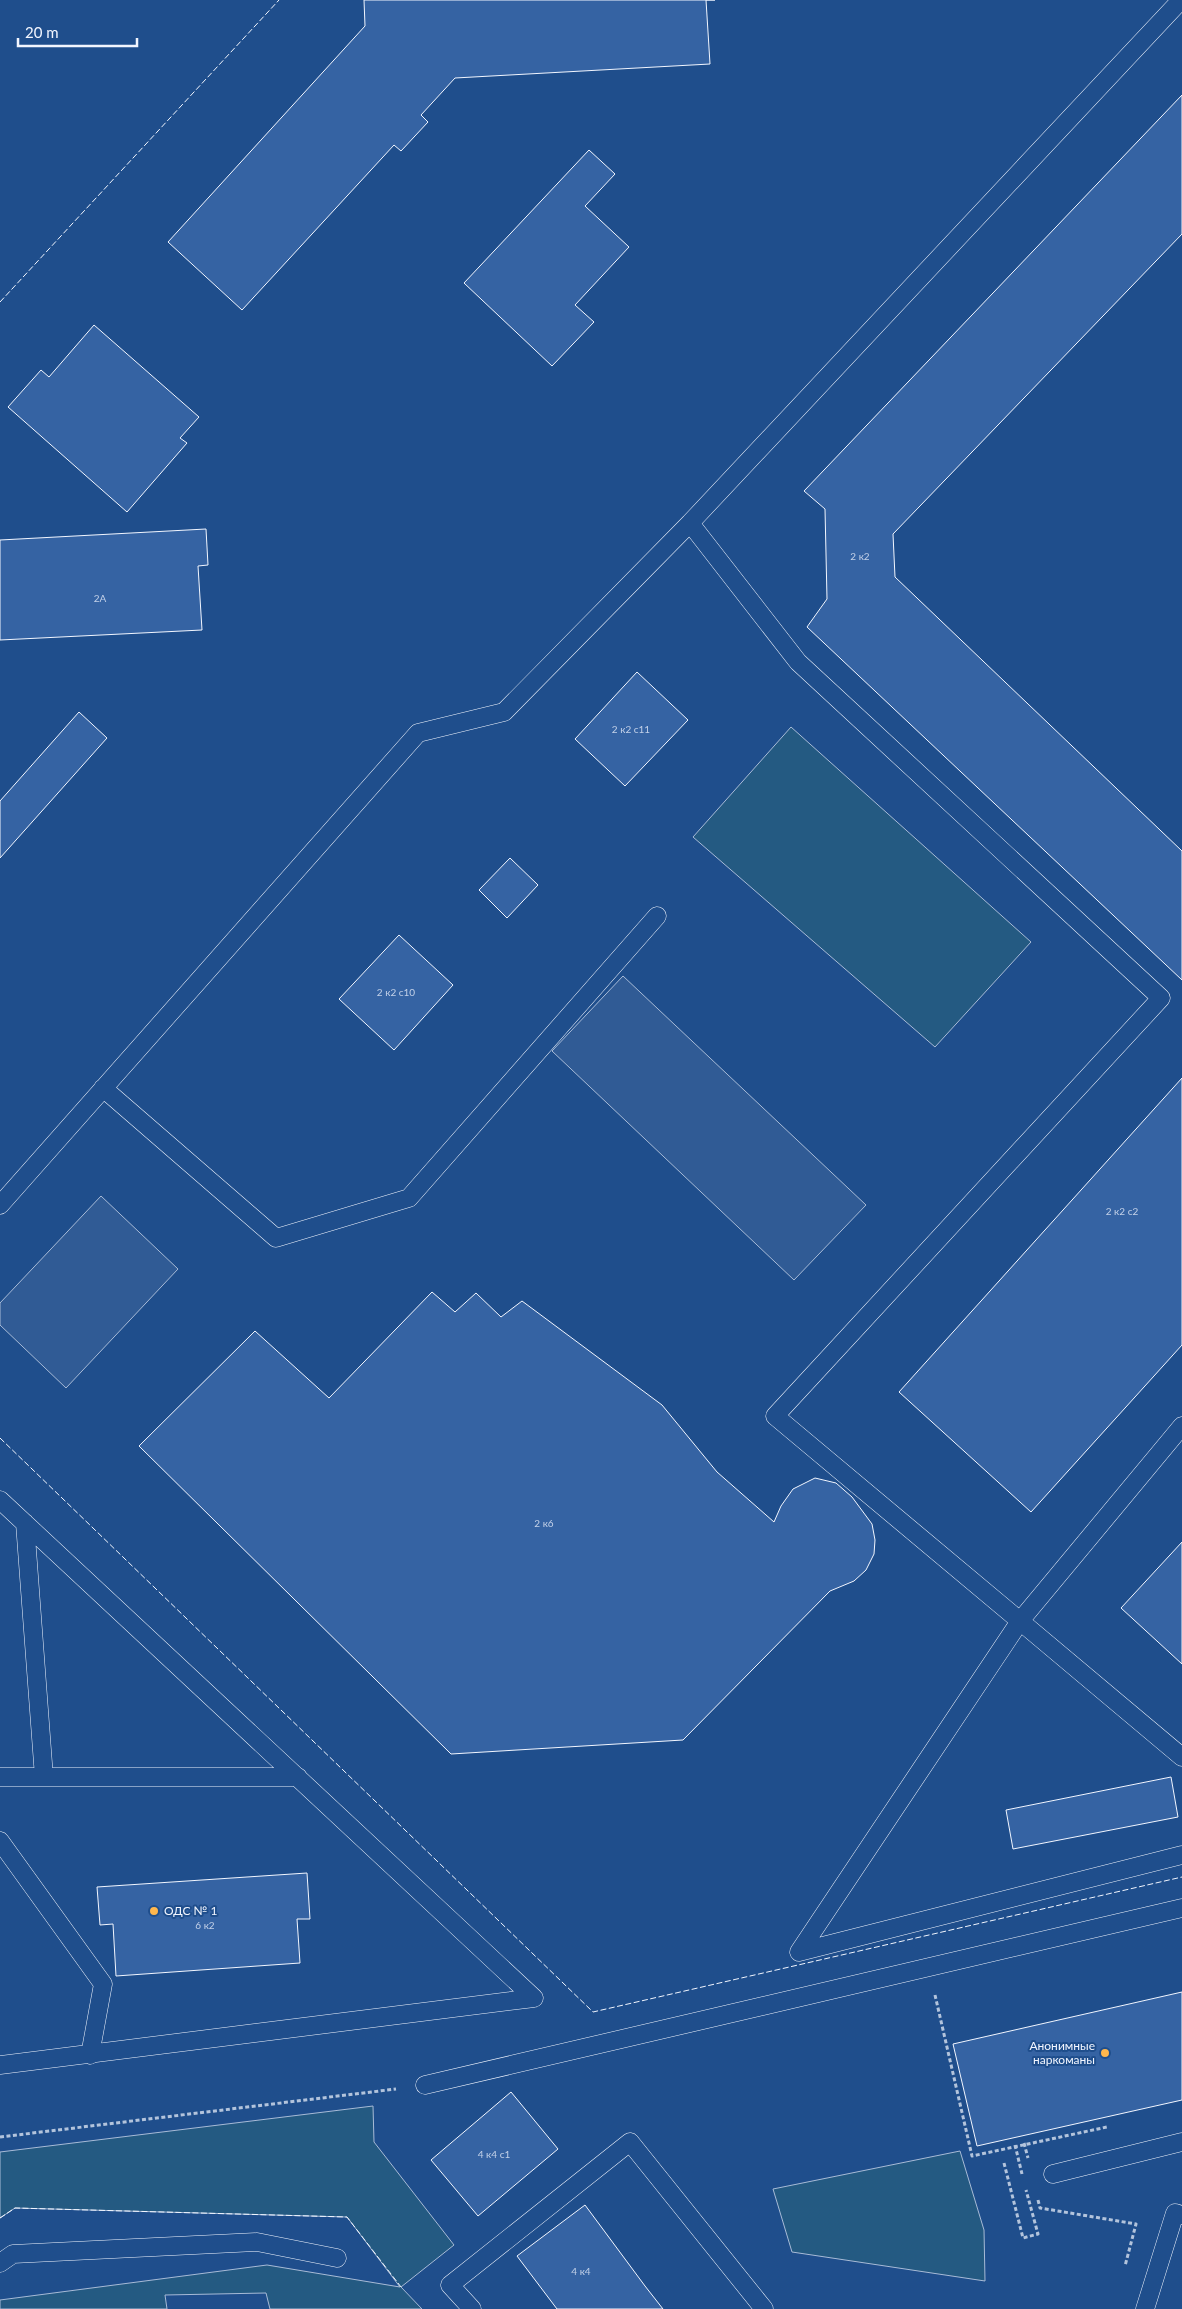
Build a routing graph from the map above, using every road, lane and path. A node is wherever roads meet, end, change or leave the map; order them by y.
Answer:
1 (1181, 0) edge
2 (690, 523) junction
3 (658, 916) dead end
4 (103, 1088) junction
5 (0, 1205) edge
6 (1182, 1426) edge
7 (0, 1500) edge
8 (25, 1523) junction
9 (1020, 1621) junction
10 (1182, 1757) edge
11 (44, 1776) junction
12 (0, 1777) edge
13 (298, 1777) junction
14 (0, 1841) edge
15 (1182, 1855) edge
16 (1182, 1908) edge
17 (934, 1989) dead end
18 (90, 2055) junction
19 (0, 2065) edge
20 (425, 2085) dead end
21 (1182, 2142) edge
22 (1024, 2143) dead end
23 (1015, 2145) dead end
24 (972, 2156) dead end
25 (1028, 2162) dead end
26 (1004, 2163) dead end
27 (1053, 2174) dead end
28 (1037, 2199) dead end
29 (1182, 2215) edge
30 (337, 2258) dead end
31 (0, 2263) edge
32 (1123, 2272) dead end
33 (472, 2309) edge
34 (764, 2309) edge
35 (1145, 2309) edge

1 - 2 lane
2 - 4 lane
2 - 9 lane
3 - 4 lane
4 - 5 lane
6 - 9 lane
7 - 8 lane
8 - 11 lane
8 - 13 lane
9 - 10 lane
9 - 15 lane
11 - 12 lane
11 - 13 lane
13 - 18 lane
14 - 18 lane
16 - 20 lane
17 - 24 path
18 - 19 lane
21 - 27 lane
22 - 25 path
23 - 26 path
28 - 32 path
29 - 35 lane
30 - 31 lane
33 - 34 lane

